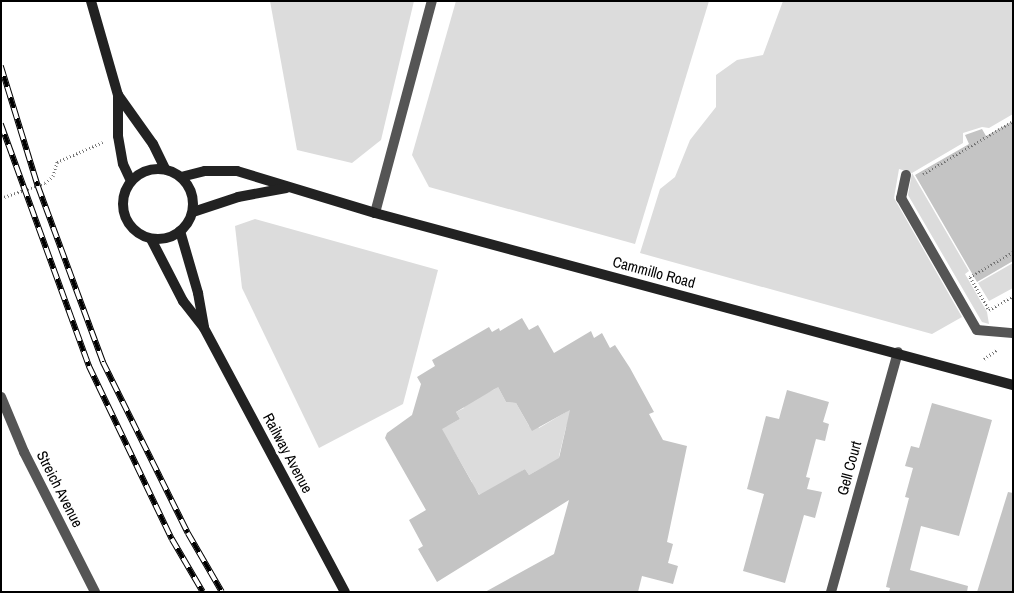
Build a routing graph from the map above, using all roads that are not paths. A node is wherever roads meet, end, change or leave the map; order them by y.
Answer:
1 (91, 1) edge
2 (432, 1) edge
3 (118, 95) junction
4 (165, 169) junction
5 (906, 175) dead end
6 (181, 177) junction
7 (131, 181) junction
8 (287, 188) junction
9 (193, 212) junction
10 (375, 213) junction
11 (180, 231) junction
12 (151, 239) junction
13 (204, 328) junction
14 (1013, 334) edge
15 (898, 352) junction
16 (1013, 385) edge
17 (1, 397) edge
18 (96, 592) edge
19 (345, 592) edge
20 (831, 592) edge

1 - 3 main road
2 - 10 street
3 - 4 main road
3 - 7 main road
4 - 6 main road
4 - 7 main road
5 - 14 street
6 - 8 main road, Cammillo Road
6 - 9 main road
7 - 12 main road, Railway Avenue
8 - 9 main road, Cammillo Road
8 - 10 main road, Cammillo Road
9 - 11 main road
10 - 15 main road, Cammillo Road
11 - 12 main road
11 - 13 main road, Railway Avenue
12 - 13 main road, Railway Avenue
13 - 19 main road, Railway Avenue
15 - 16 main road, Cammillo Road
15 - 20 street, Gell Court
17 - 18 street, Streich Avenue

